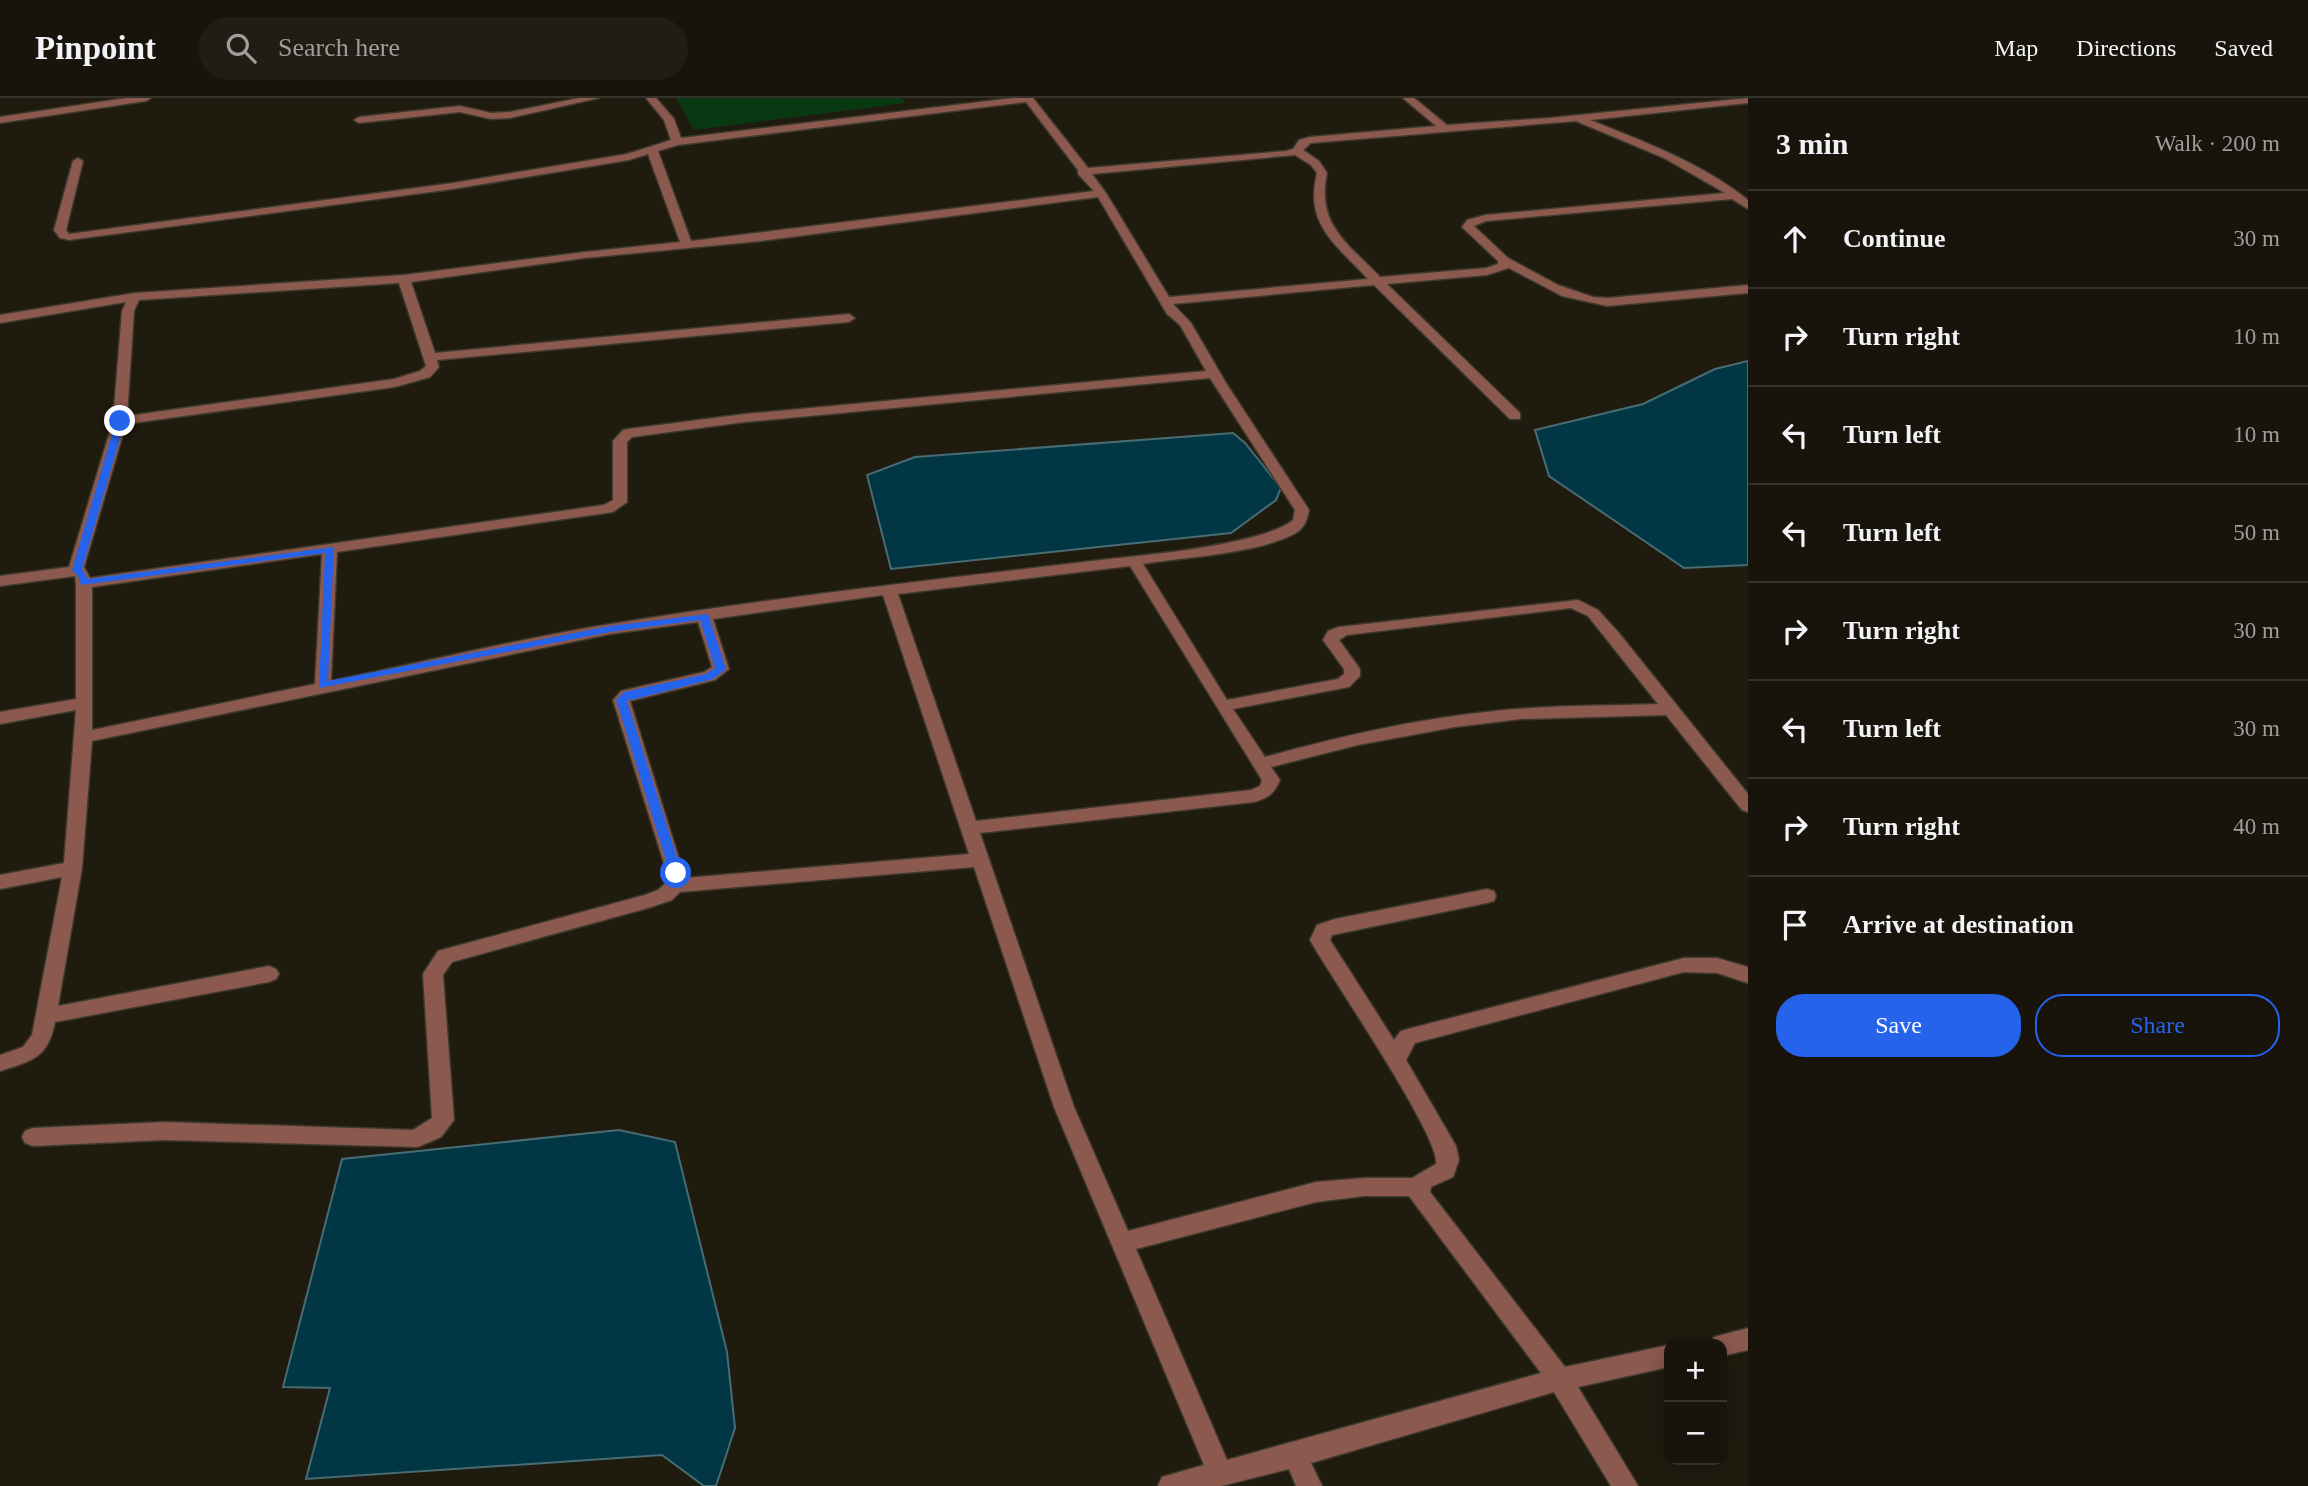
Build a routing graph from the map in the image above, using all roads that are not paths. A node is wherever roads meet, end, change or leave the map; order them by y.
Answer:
1 (146, 98) edge
2 (594, 98) edge
3 (651, 98) edge
4 (1029, 98) edge
5 (1408, 98) edge
6 (1748, 100) edge
7 (1576, 118) junction
8 (0, 120) edge
9 (359, 120) dead end
10 (1445, 128) junction
11 (677, 142) junction
12 (652, 150) junction
13 (1297, 151) junction
14 (78, 161) dead end
15 (1082, 172) junction
16 (1101, 193) junction
17 (1736, 195) junction
18 (1748, 206) edge
19 (687, 245) junction
20 (1504, 260) junction
21 (404, 279) junction
22 (1376, 280) junction
23 (1748, 289) edge
24 (135, 297) junction
25 (1166, 301) junction
26 (849, 318) dead end
27 (0, 319) edge
28 (429, 357) junction
29 (1214, 374) junction
30 (1515, 416) dead end
31 (120, 421) junction
32 (330, 549) junction
33 (1135, 561) junction
34 (80, 576) junction
35 (0, 582) edge
36 (889, 590) junction
37 (704, 616) junction
38 (323, 686) junction
39 (84, 704) junction
40 (1223, 706) junction
41 (1671, 709) junction
42 (0, 719) edge
43 (84, 737) junction
44 (1262, 764) junction
45 (1748, 806) edge
46 (971, 828) junction
47 (982, 860) junction
48 (73, 868) junction
49 (0, 882) edge
50 (676, 886) junction
51 (1487, 896) dead end
52 (269, 974) dead end
53 (1748, 975) edge
54 (45, 1016) junction
55 (1396, 1060) junction
56 (0, 1063) edge
57 (33, 1137) dead end
58 (1418, 1186) junction
59 (1122, 1243) junction
60 (1748, 1339) edge
61 (1727, 1344) edge
62 (1664, 1357) edge
63 (1560, 1379) junction
64 (1295, 1455) junction
65 (1220, 1473) junction
66 (1171, 1486) edge
67 (1309, 1486) edge
68 (1625, 1486) edge

1 - 8 street
2 - 9 street
3 - 11 street
4 - 11 street
4 - 15 street
5 - 10 street
6 - 7 street
7 - 10 street
7 - 17 street
10 - 13 street
11 - 12 street
12 - 14 street
12 - 19 street
13 - 15 street
13 - 22 street
15 - 16 street
16 - 19 street
16 - 25 street
17 - 18 street
17 - 20 street
19 - 21 street
20 - 22 street
20 - 23 street
21 - 24 street
21 - 28 street
22 - 25 street
22 - 30 street
24 - 27 street
24 - 31 street
25 - 29 street
26 - 28 street
28 - 31 street
29 - 32 street
29 - 33 street
31 - 34 street
32 - 34 street
32 - 38 street
33 - 36 street
33 - 40 street
34 - 35 street
34 - 39 street
36 - 37 street
36 - 46 street
37 - 38 street
37 - 50 street
38 - 43 street
39 - 42 street
39 - 43 street
40 - 41 street
40 - 44 street
41 - 44 street
41 - 45 street
43 - 48 street
44 - 46 street
46 - 47 street
47 - 50 street
47 - 59 street
48 - 49 street
48 - 54 street
50 - 57 street
51 - 55 street
52 - 54 street
53 - 55 street
54 - 56 street
55 - 58 street
58 - 59 street
58 - 63 street
59 - 65 street
60 - 61 street
62 - 63 street
63 - 64 street
63 - 68 street
64 - 65 street
64 - 67 street
65 - 66 street

